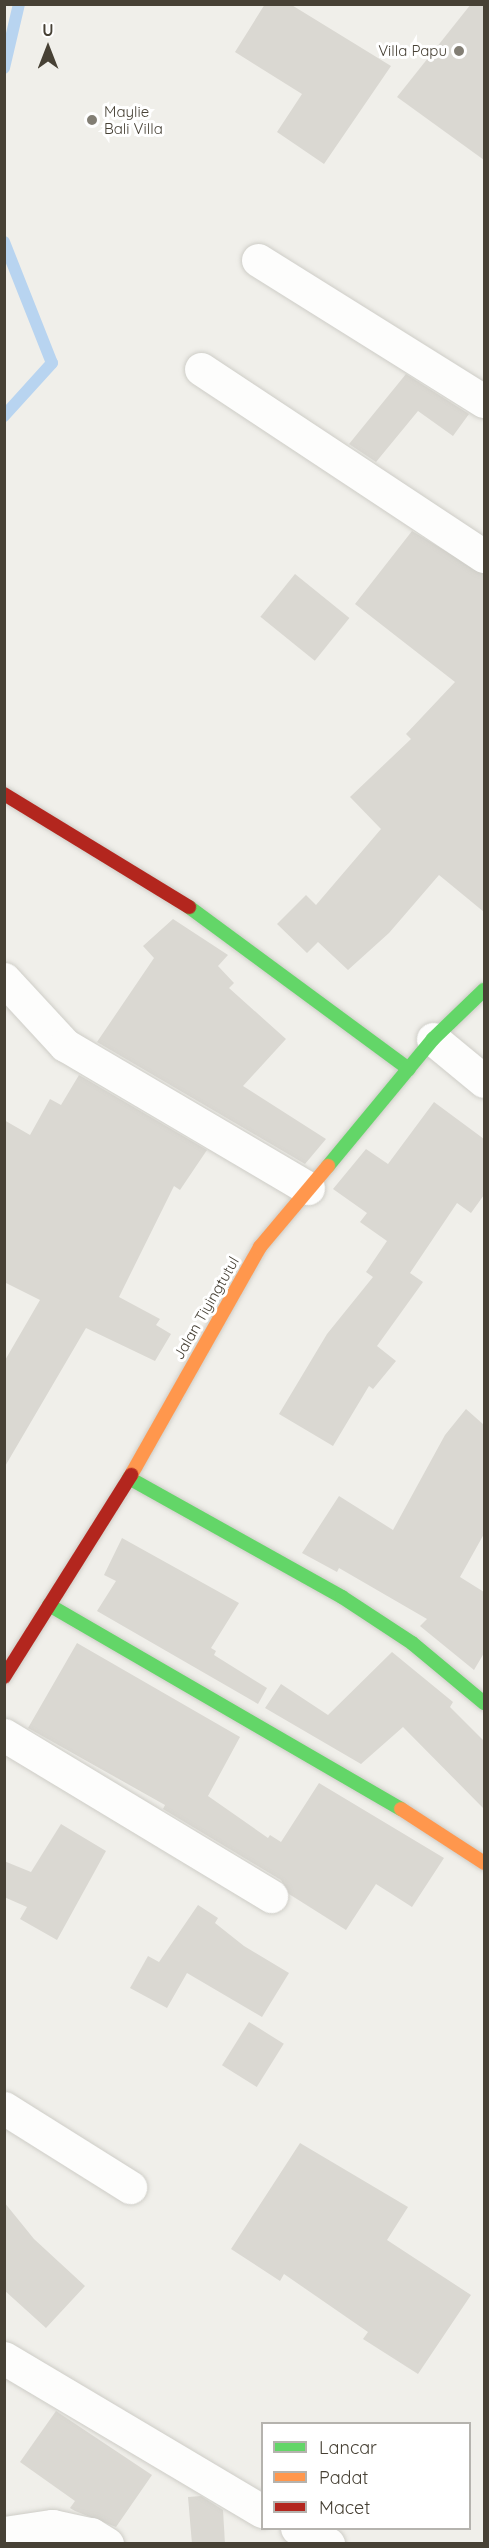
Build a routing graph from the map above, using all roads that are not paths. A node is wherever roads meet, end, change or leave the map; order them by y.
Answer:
1 (258, 260) dead end
2 (201, 369) dead end
3 (484, 401) edge
4 (484, 556) edge
5 (4, 794) edge
6 (4, 979) edge
7 (484, 990) edge
8 (433, 1040) junction
9 (409, 1069) junction
10 (484, 1080) edge
11 (308, 1188) junction
12 (129, 1478) junction
13 (49, 1605) junction
14 (7, 1667) edge
15 (484, 1703) edge
16 (4, 1735) edge
17 (484, 1863) edge
18 (271, 1896) dead end
19 (4, 2108) edge
20 (130, 2187) dead end
21 (4, 2358) edge
22 (261, 2510) edge
23 (299, 2530) edge
24 (4, 2533) edge
25 (107, 2544) edge
26 (328, 2544) edge

1 - 3 street
2 - 4 street
5 - 9 street
6 - 11 street
7 - 8 street, Jalan Tiyingtutul
8 - 9 street, Jalan Tiyingtutul
8 - 10 street
9 - 11 street, Jalan Tiyingtutul
11 - 12 street, Jalan Tiyingtutul
12 - 13 street, Jalan Tiyingtutul
12 - 15 street
13 - 14 street, Jalan Tiyingtutul
13 - 17 street
16 - 18 street
19 - 20 street
21 - 22 street
23 - 26 street
24 - 25 street

